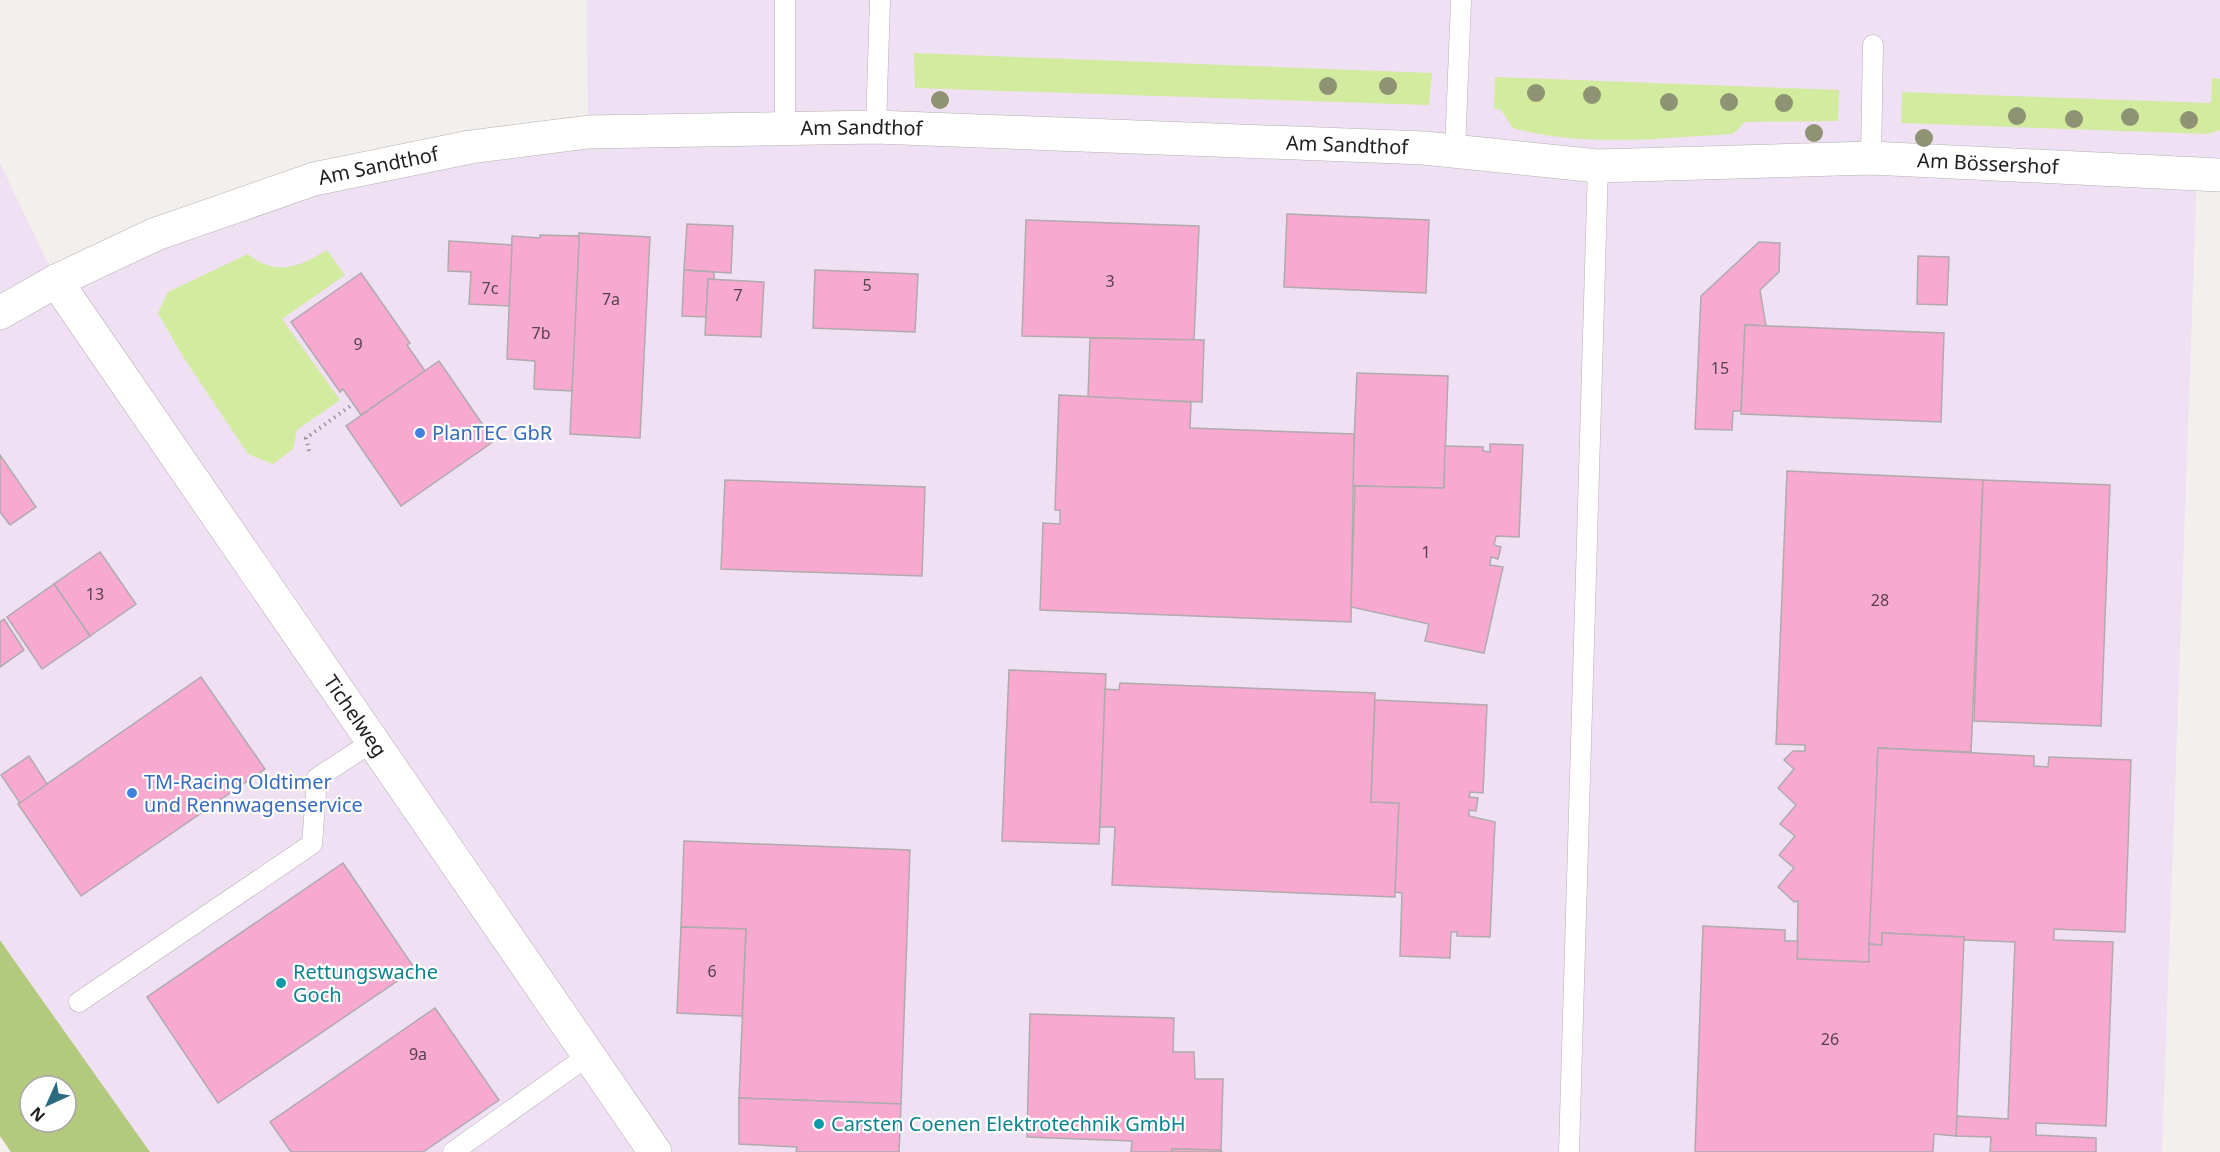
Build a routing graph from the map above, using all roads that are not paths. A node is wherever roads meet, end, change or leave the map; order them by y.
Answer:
1 (785, 0) edge
2 (880, 0) edge
3 (1461, 0) edge
4 (1873, 45) dead end
5 (876, 127) junction
6 (785, 128) junction
7 (1455, 151) junction
8 (1871, 158) junction
9 (1754, 160) joint
10 (1598, 166) junction
11 (2220, 175) edge
12 (56, 280) junction
13 (0, 313) edge
14 (372, 742) junction
15 (79, 1002) dead end
16 (589, 1055) junction
17 (453, 1152) edge
18 (655, 1152) edge
19 (1569, 1152) edge

1 - 6 lane
2 - 5 lane
3 - 7 lane
4 - 8 lane
5 - 6 street, Am Sandthof
5 - 7 street, Am Sandthof
6 - 12 street, Am Sandthof
7 - 10 street, Am Sandthof
8 - 9 street, Am Bössershof
8 - 11 street, Am Bössershof
9 - 10 street, Am Sandthof
10 - 19 lane
12 - 13 street, Am Sandthof
12 - 14 street, Tichelweg
14 - 15 lane
14 - 16 street, Tichelweg
16 - 17 lane
16 - 18 street, Tichelweg

